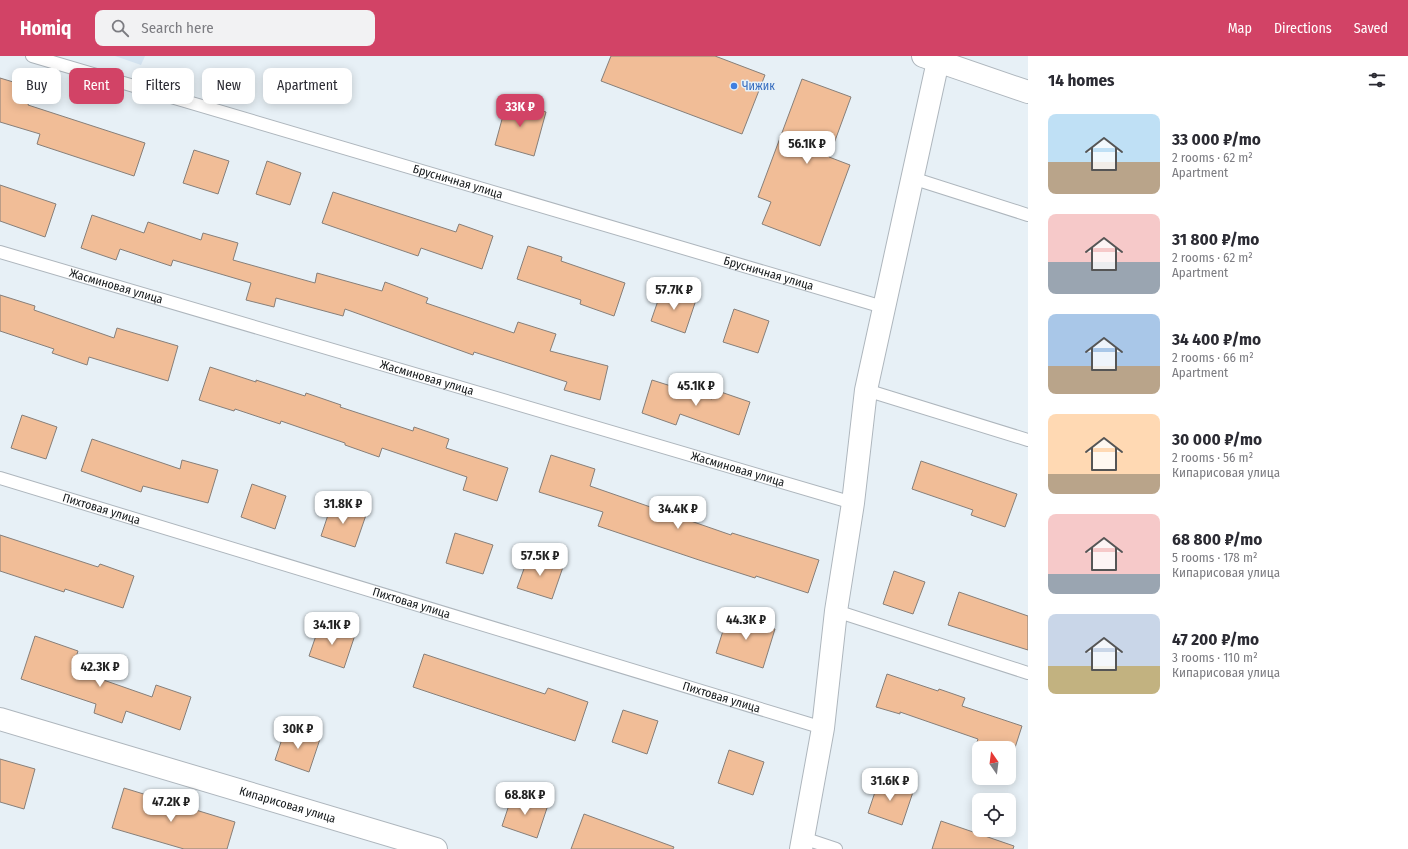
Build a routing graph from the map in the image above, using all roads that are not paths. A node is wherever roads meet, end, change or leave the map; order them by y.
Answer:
1 (32, 56) edge
2 (931, 59) edge
3 (1028, 92) edge
4 (912, 178) junction
5 (1028, 215) edge
6 (0, 252) edge
7 (883, 307) junction
8 (866, 390) junction
9 (1028, 440) edge
10 (0, 478) edge
11 (853, 503) junction
12 (836, 611) junction
13 (1028, 673) edge
14 (0, 720) edge
15 (824, 728) junction
16 (802, 844) edge
17 (436, 849) edge
18 (836, 849) edge

1 - 7 lane, Брусничная улица
2 - 3 street
2 - 4 street
4 - 5 lane
4 - 7 street
6 - 11 lane, Жасминовая улица
7 - 8 street
8 - 9 lane
8 - 11 street
10 - 15 lane, Пихтовая улица
11 - 12 street
12 - 13 lane
12 - 15 street
14 - 17 street, Кипарисовая улица
15 - 16 street
16 - 18 lane

